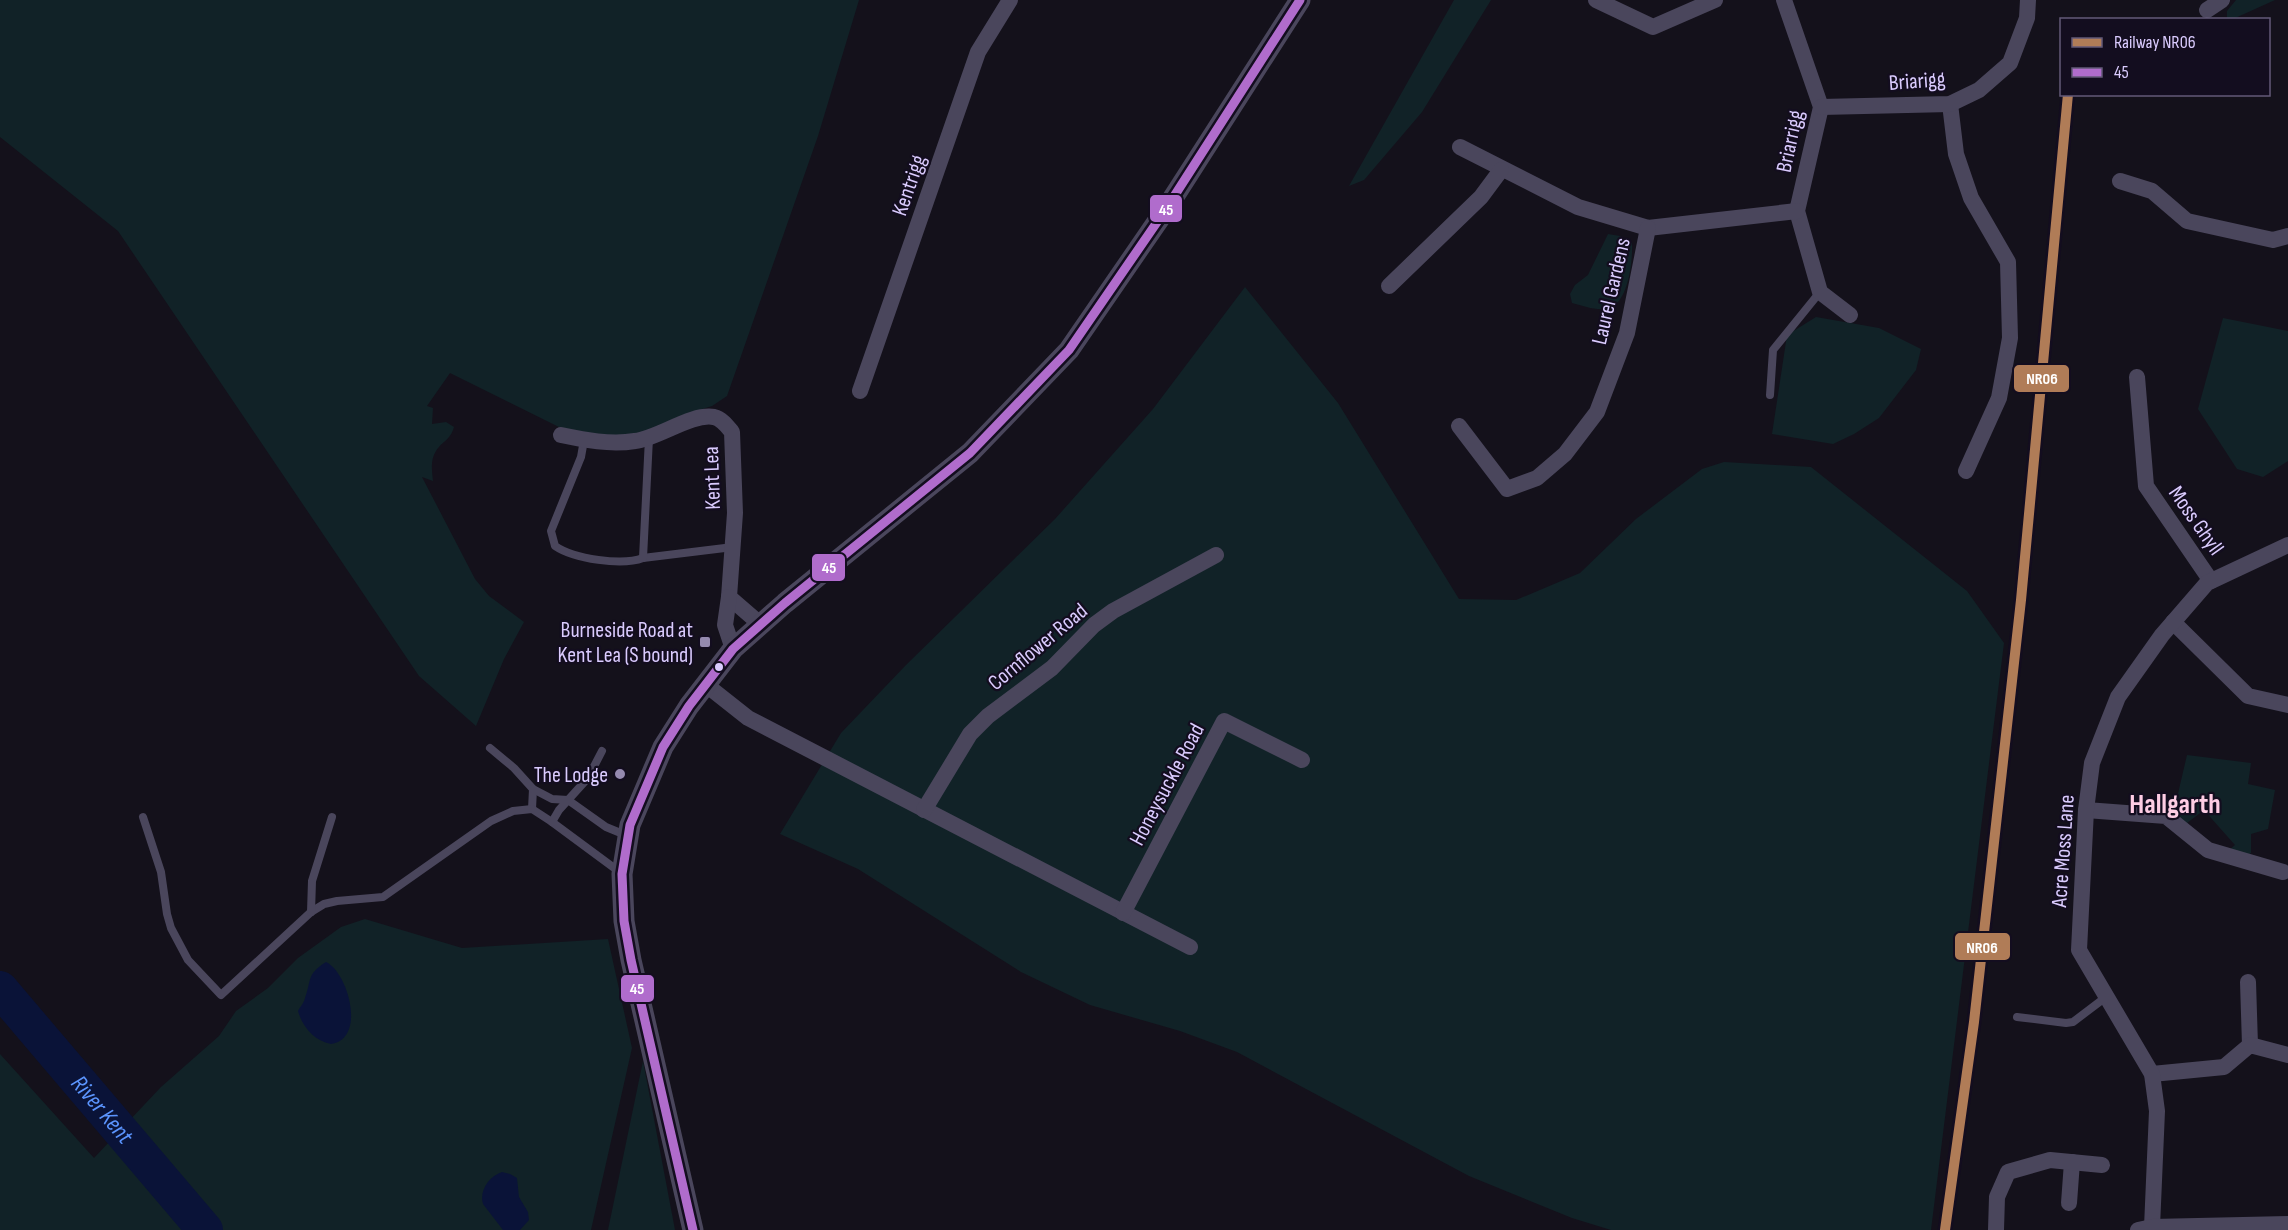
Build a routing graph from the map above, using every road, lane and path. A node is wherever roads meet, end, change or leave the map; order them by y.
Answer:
1 (1010, 0) edge
2 (1300, 0) edge
3 (1596, 0) edge
4 (1715, 0) edge
5 (1784, 0) edge
6 (2028, 0) edge
7 (2222, 0) edge
8 (2207, 10) dead end
9 (1950, 104) junction
10 (1821, 107) junction
11 (1460, 147) dead end
12 (1502, 170) junction
13 (2120, 181) dead end
14 (1797, 211) junction
15 (1648, 228) junction
16 (2288, 236) edge
17 (1389, 286) dead end
18 (1820, 292) junction
19 (1850, 315) dead end
20 (2137, 377) dead end
21 (860, 391) dead end
22 (1770, 395) dead end
23 (1459, 426) dead end
24 (561, 435) dead end
25 (649, 438) junction
26 (585, 440) junction
27 (1966, 471) dead end
28 (2288, 545) edge
29 (733, 547) junction
30 (1216, 555) dead end
31 (643, 558) junction
32 (2211, 581) junction
33 (729, 597) junction
34 (2173, 622) junction
35 (760, 624) junction
36 (733, 649) junction
37 (705, 684) junction
38 (2288, 705) edge
39 (490, 748) dead end
40 (602, 751) dead end
41 (1302, 760) dead end
42 (533, 789) junction
43 (568, 800) junction
44 (532, 809) junction
45 (924, 810) junction
46 (2086, 810) junction
47 (332, 817) dead end
48 (143, 818) dead end
49 (552, 822) junction
50 (629, 836) junction
51 (2283, 872) dead end
52 (622, 874) junction
53 (311, 912) junction
54 (1123, 913) junction
55 (1190, 947) dead end
56 (2248, 982) dead end
57 (2106, 997) junction
58 (2018, 1017) dead end
59 (2250, 1045) junction
60 (2288, 1055) edge
61 (2152, 1074) junction
62 (2072, 1162) junction
63 (2102, 1165) dead end
64 (2069, 1203) dead end
65 (2288, 1224) edge
66 (2145, 1229) edge
67 (693, 1230) edge
68 (1996, 1230) edge

1 - 21 street, Kentrigg
2 - 35 street
3 - 4 street
5 - 10 street, Briarrigg
6 - 9 street, Briarigg
7 - 8 street
9 - 10 street, Briarigg
9 - 27 street
10 - 14 street, Briarrigg
11 - 12 street, Laurel Gardens
12 - 15 street, Laurel Gardens
12 - 17 street
13 - 16 street
14 - 15 street, Laurel Gardens
14 - 18 street, Briarrigg
15 - 23 street, Laurel Gardens
18 - 19 street
18 - 22 lane
20 - 32 street, Moss Ghyll
24 - 26 street, Kent Lea
25 - 26 street, Kent Lea
25 - 29 street, Kent Lea
25 - 31 lane
26 - 31 lane
28 - 32 street, Acre Moss Lane
29 - 31 lane
29 - 33 street, Kent Lea
30 - 45 street, Cornflower Road
32 - 34 street, Acre Moss Lane
33 - 35 street
33 - 36 street, Kent Lea
34 - 38 street
34 - 46 street, Acre Moss Lane
35 - 36 street
36 - 37 street
37 - 45 street
37 - 50 street
39 - 42 lane
40 - 43 lane
41 - 54 street, Honeysuckle Road
42 - 43 lane
42 - 44 lane
43 - 49 lane
43 - 50 lane
44 - 49 lane
44 - 53 lane
45 - 54 street
46 - 51 street
46 - 57 street, Acre Moss Lane
47 - 53 lane
48 - 53 lane
49 - 52 lane
50 - 52 street
52 - 67 street
54 - 55 street
56 - 59 street
57 - 58 lane
57 - 61 street, Acre Moss Lane
59 - 60 street
59 - 61 street
61 - 66 street, Acre Moss Lane
62 - 63 street
62 - 64 street
62 - 68 street
65 - 66 street

